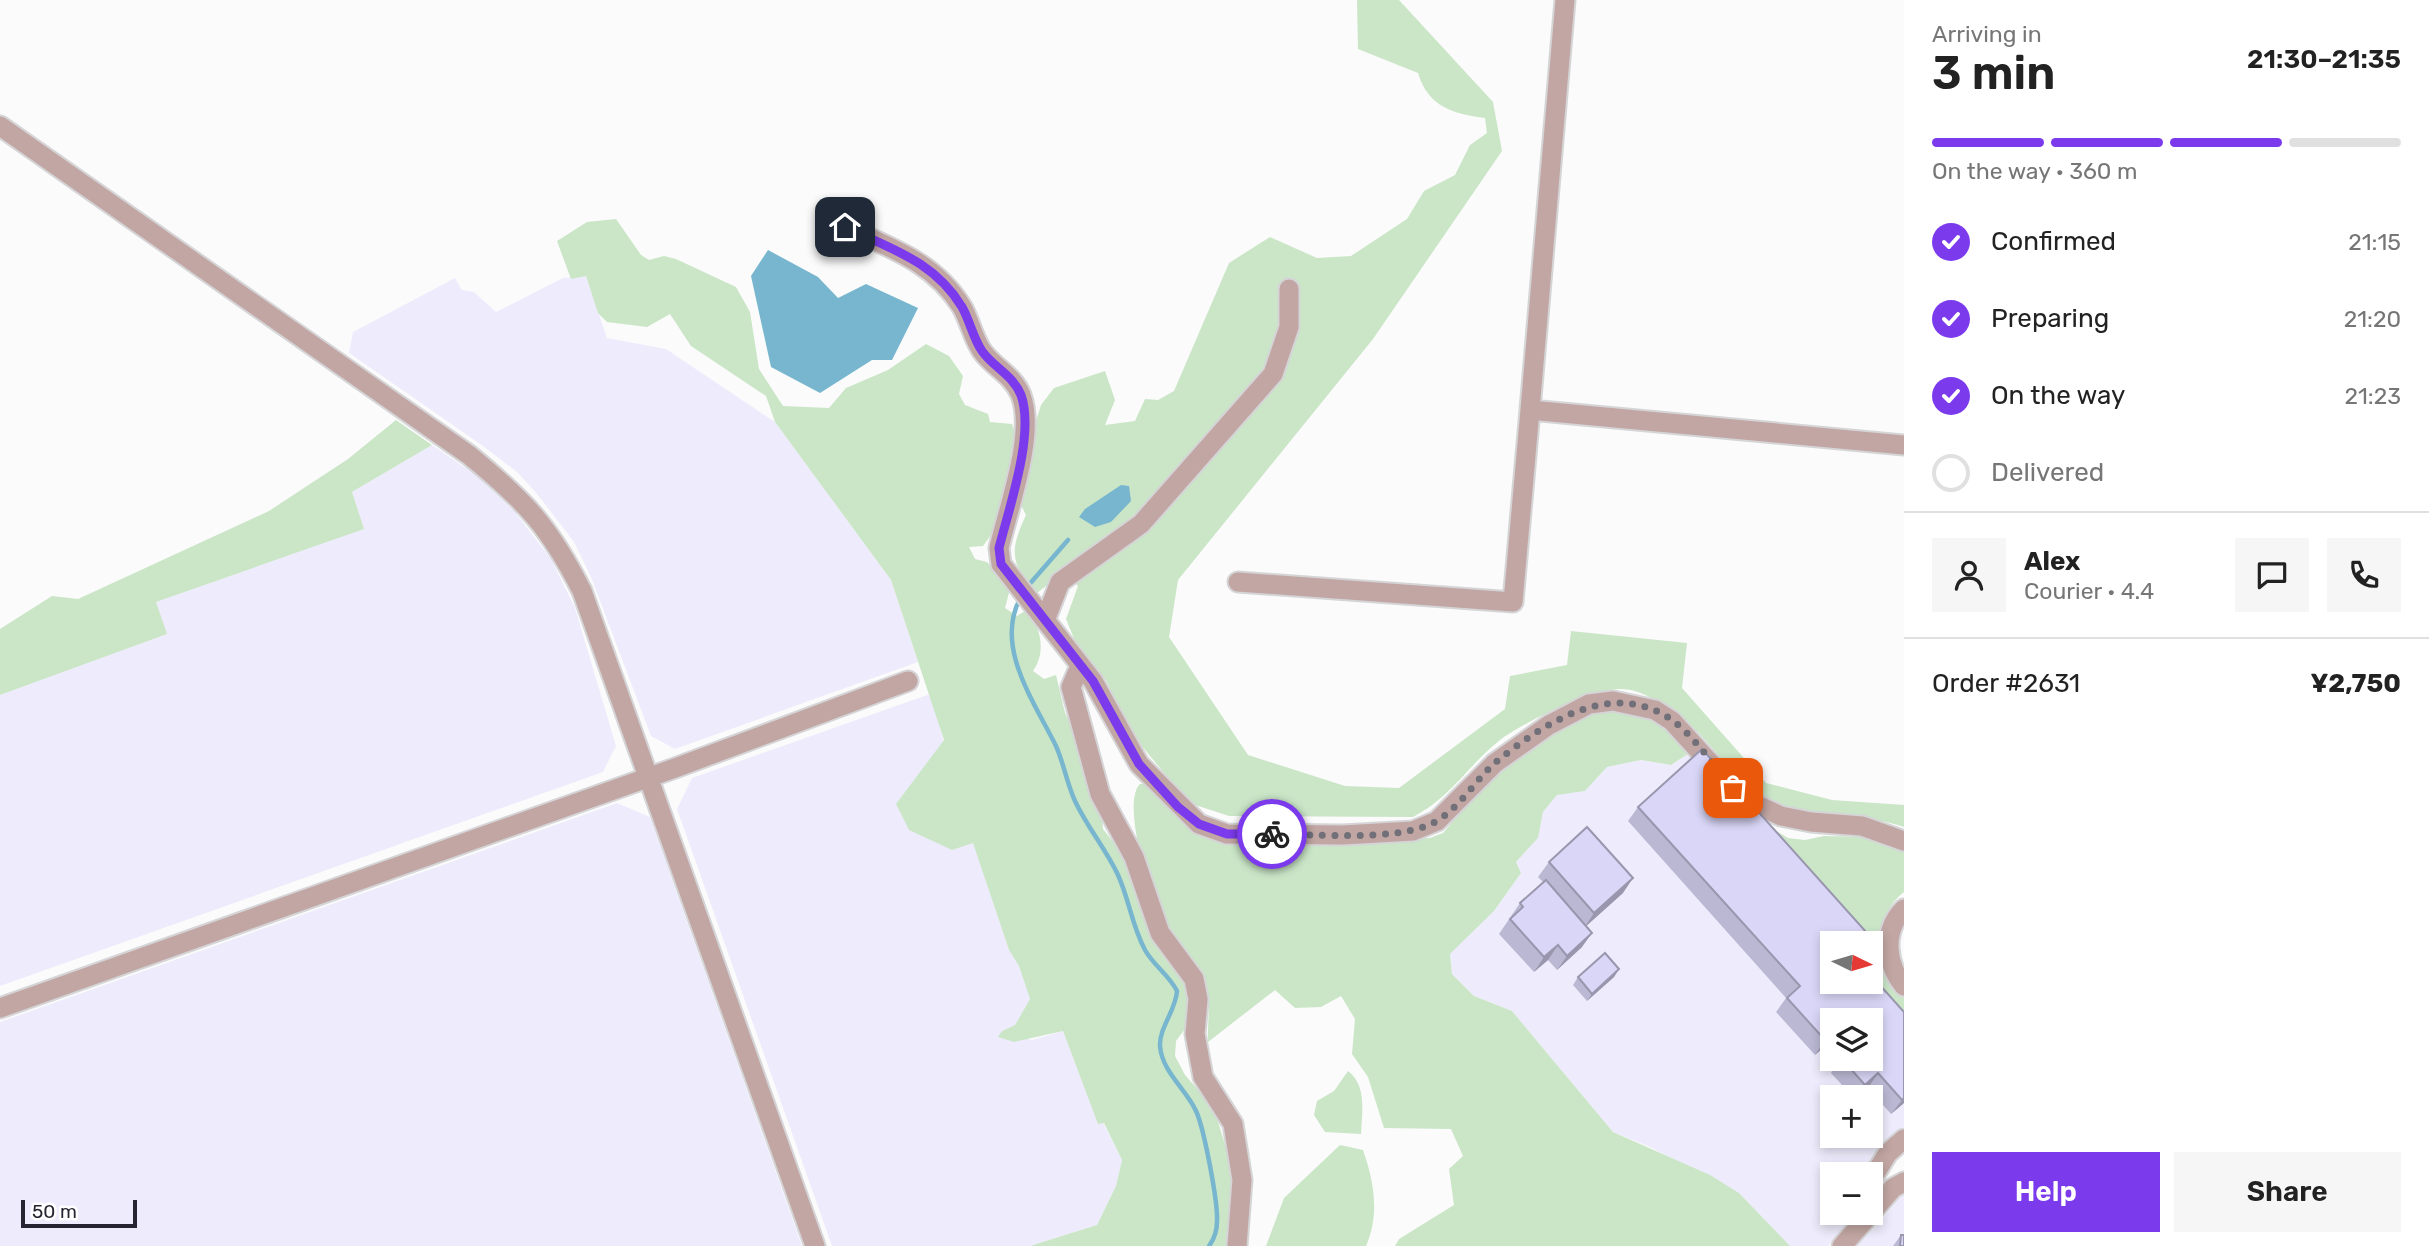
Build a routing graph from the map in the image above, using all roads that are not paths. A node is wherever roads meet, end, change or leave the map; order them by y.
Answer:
1 (1565, 0) edge
2 (0, 126) edge
3 (845, 227) dead end
4 (1289, 289) dead end
5 (1531, 410) junction
6 (1904, 445) edge
7 (1238, 582) dead end
8 (1046, 618) junction
9 (1085, 674) junction
10 (908, 681) dead end
11 (651, 776) junction
12 (1904, 841) edge
13 (1904, 909) edge
14 (1904, 986) edge
15 (0, 1008) edge
16 (1904, 1139) edge
17 (1882, 1162) edge
18 (1904, 1182) edge
19 (1883, 1198) edge
20 (1857, 1225) edge
21 (815, 1246) edge
22 (1237, 1246) edge
23 (1842, 1246) edge

1 - 5 street
2 - 11 street
3 - 8 street
4 - 8 street
5 - 6 street
5 - 7 street
8 - 9 street
9 - 12 street
9 - 22 street
10 - 11 street
11 - 15 street
11 - 21 street
13 - 14 street
16 - 17 street
18 - 19 street
20 - 23 street

